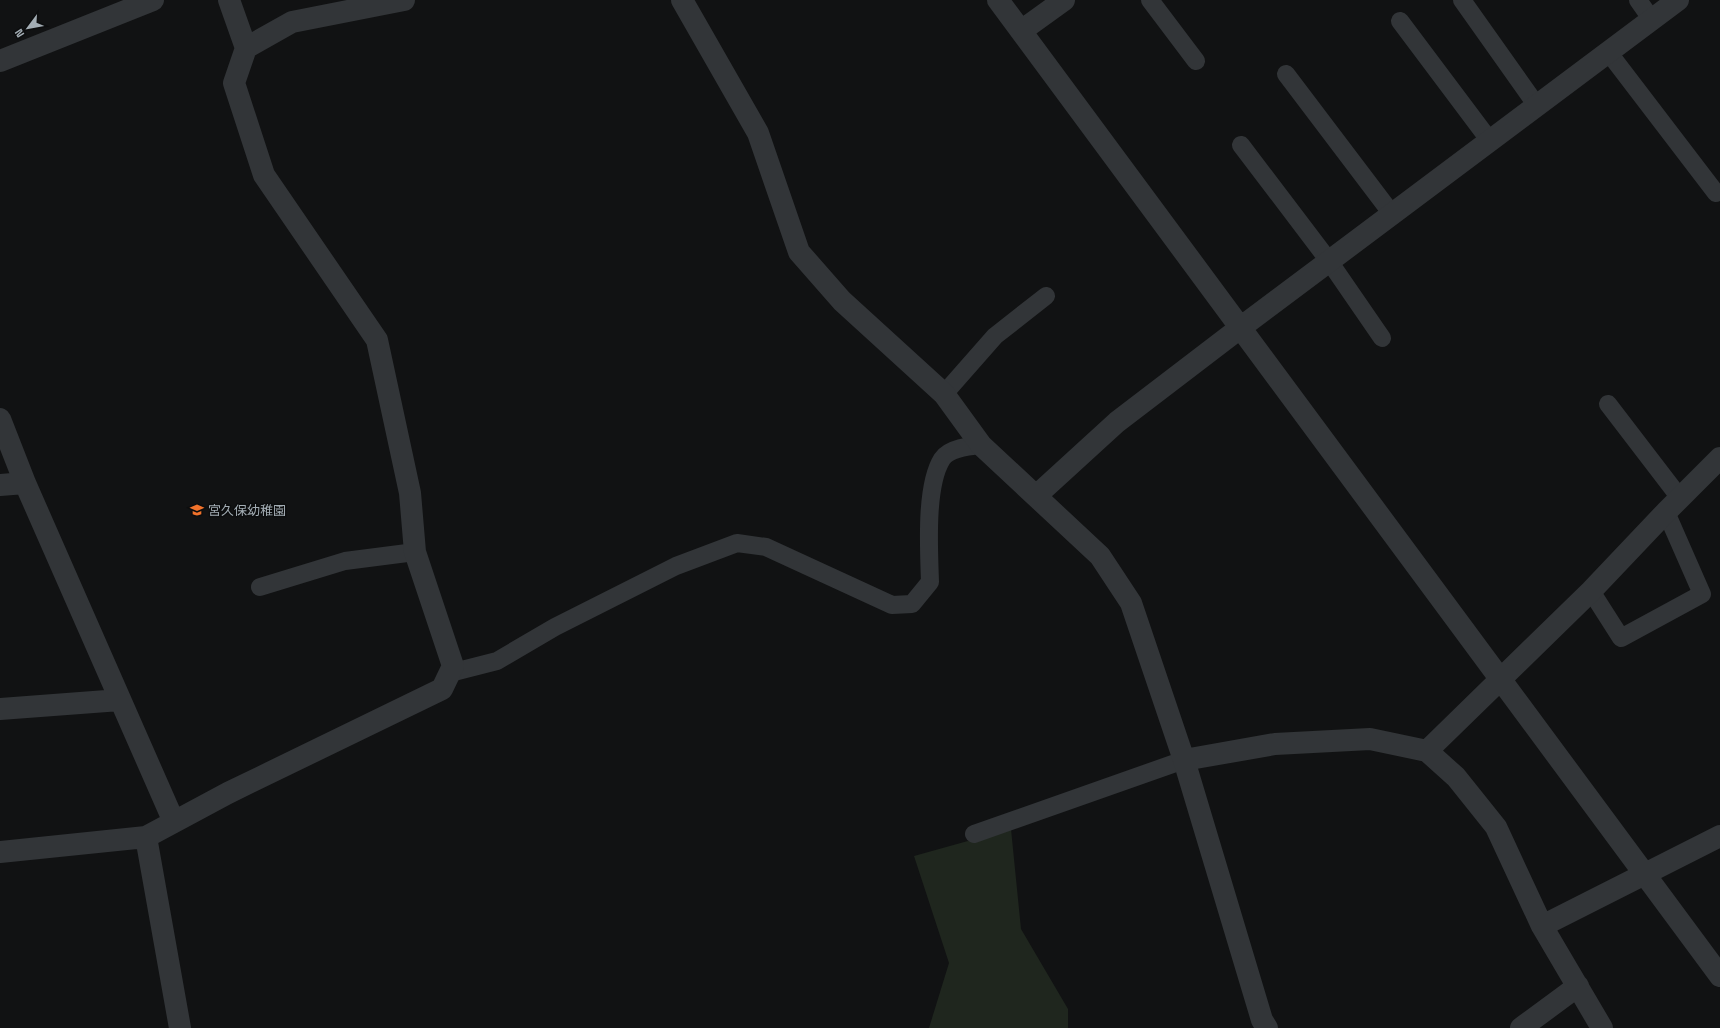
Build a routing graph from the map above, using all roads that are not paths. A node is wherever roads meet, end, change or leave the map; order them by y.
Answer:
1 (153, 0) edge
2 (228, 0) edge
3 (404, 0) edge
4 (682, 0) edge
5 (998, 0) edge
6 (1064, 0) edge
7 (1150, 0) edge
8 (1462, 0) edge
9 (1638, 0) edge
10 (1678, 0) edge
11 (1652, 20) junction
12 (1400, 21) dead end
13 (1021, 31) junction
14 (246, 48) junction
15 (1608, 53) junction
16 (0, 61) edge
17 (1196, 61) dead end
18 (1286, 74) dead end
19 (1538, 106) junction
20 (1490, 141) junction
21 (1241, 145) dead end
22 (1716, 193) dead end
23 (1392, 214) junction
24 (1329, 261) junction
25 (1046, 296) dead end
26 (1240, 328) junction
27 (1382, 338) dead end
28 (944, 394) junction
29 (1608, 404) dead end
30 (0, 419) edge
31 (981, 445) junction
32 (1720, 458) edge
33 (25, 483) junction
34 (0, 485) edge
35 (1036, 496) junction
36 (1673, 505) junction
37 (415, 552) junction
38 (260, 587) dead end
39 (1591, 591) junction
40 (450, 673) junction
41 (1500, 680) junction
42 (120, 700) junction
43 (0, 709) edge
44 (1427, 751) junction
45 (1184, 760) junction
46 (174, 822) junction
47 (974, 834) dead end
48 (146, 836) junction
49 (1720, 836) edge
50 (0, 852) edge
51 (1644, 875) junction
52 (1542, 926) junction
53 (1720, 976) edge
54 (1578, 986) junction
55 (180, 1028) edge
56 (1267, 1028) edge
57 (1521, 1028) edge
58 (1602, 1028) edge

1 - 16 street
2 - 14 street
3 - 14 street
4 - 28 street
5 - 13 street
6 - 13 street
7 - 17 lane
8 - 19 lane
9 - 11 lane
10 - 11 street
11 - 15 street
12 - 20 lane
13 - 26 street
14 - 37 street
15 - 19 street
15 - 22 lane
18 - 23 lane
19 - 20 street
20 - 23 street
21 - 24 lane
23 - 24 street
24 - 26 street
24 - 27 lane
25 - 28 lane
26 - 35 street
26 - 41 street
28 - 31 street
29 - 36 lane
30 - 33 street
31 - 35 street
31 - 40 lane
32 - 36 street
33 - 34 street
33 - 42 street
35 - 45 street
36 - 39 street
36 - 39 lane
37 - 38 lane
37 - 40 street
39 - 41 street
40 - 46 street
41 - 44 street
41 - 51 street
42 - 43 street
42 - 46 street
44 - 45 street
44 - 52 street
45 - 47 lane
45 - 56 street
46 - 48 street
48 - 50 street
48 - 55 street
49 - 51 street
51 - 52 street
51 - 53 street
52 - 54 street
54 - 57 street
54 - 58 street

